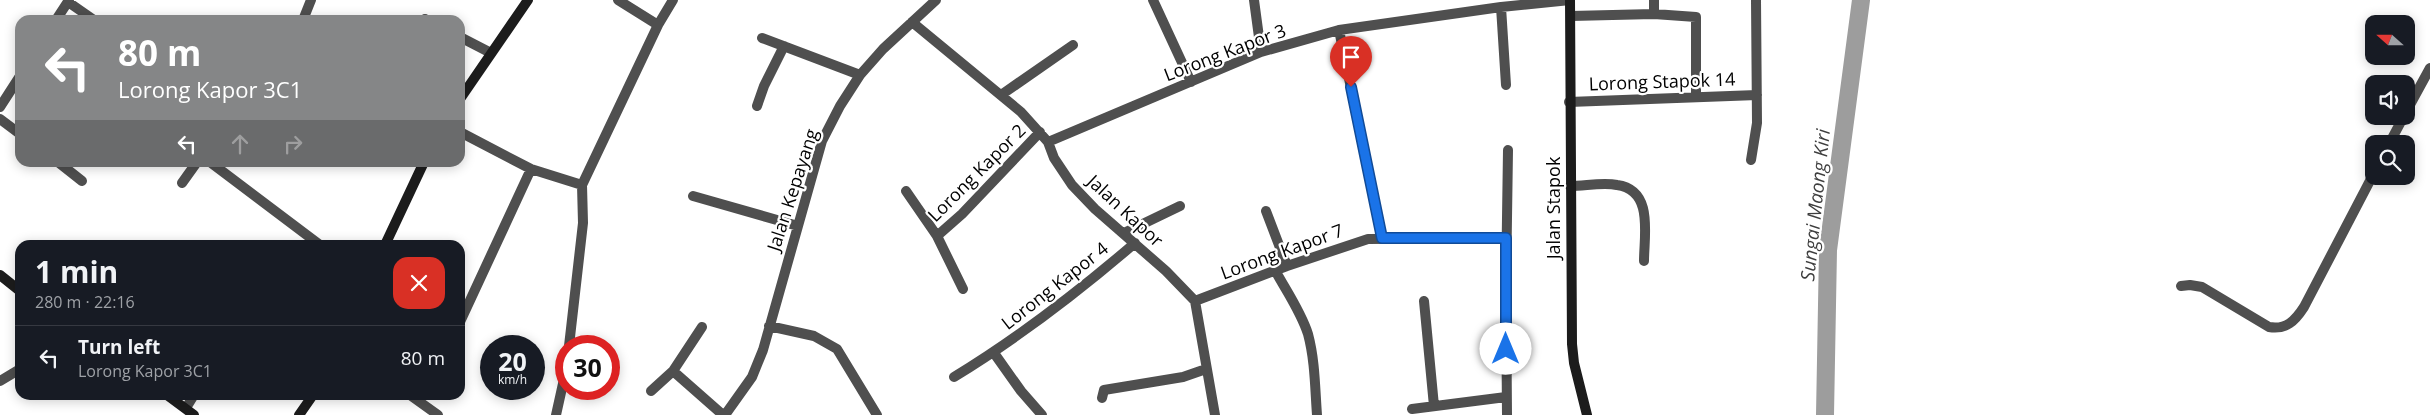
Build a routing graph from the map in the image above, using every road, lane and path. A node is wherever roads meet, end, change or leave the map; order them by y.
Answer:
1 (311, 0) edge
2 (528, 0) edge
3 (618, 0) edge
4 (674, 0) edge
5 (936, 0) edge
6 (1153, 0) edge
7 (1254, 0) edge
8 (1570, 0) edge
9 (1654, 0) edge
10 (1756, 0) edge
11 (68, 1) edge
12 (1501, 7) junction
13 (1654, 14) junction
14 (59, 15) edge
15 (87, 15) edge
16 (305, 15) edge
17 (1571, 16) junction
18 (912, 22) junction
19 (658, 25) junction
20 (1339, 30) junction
21 (762, 38) dead end
22 (465, 40) edge
23 (784, 46) junction
24 (1074, 46) dead end
25 (1261, 52) junction
26 (491, 53) junction
27 (2430, 68) edge
28 (860, 75) junction
29 (1191, 82) junction
30 (15, 84) edge
31 (1506, 85) dead end
32 (465, 92) edge
33 (1001, 95) junction
34 (1757, 95) junction
35 (2415, 96) edge
36 (1696, 97) junction
37 (1569, 102) junction
38 (756, 106) dead end
39 (0, 107) edge
40 (0, 119) edge
41 (15, 130) edge
42 (1040, 132) junction
43 (465, 135) edge
44 (1048, 142) junction
45 (1508, 150) dead end
46 (1752, 160) dead end
47 (64, 167) edge
48 (193, 167) edge
49 (217, 167) edge
50 (422, 167) edge
51 (531, 169) junction
52 (82, 181) dead end
53 (182, 183) dead end
54 (582, 185) junction
55 (2368, 185) edge
56 (1570, 186) junction
57 (906, 191) dead end
58 (693, 196) dead end
59 (1180, 206) dead end
60 (1266, 211) dead end
61 (798, 226) junction
62 (1124, 233) junction
63 (937, 236) junction
64 (1382, 238) junction
65 (1506, 238) junction
66 (313, 240) edge
67 (387, 240) edge
68 (1135, 243) junction
69 (1644, 261) dead end
70 (1287, 266) junction
71 (1276, 272) junction
72 (0, 276) edge
73 (2182, 286) dead end
74 (15, 287) edge
75 (963, 289) dead end
76 (1424, 300) dead end
77 (1195, 301) junction
78 (465, 311) edge
79 (769, 326) junction
80 (702, 327) dead end
81 (570, 335) edge
82 (994, 353) junction
83 (1206, 369) junction
84 (673, 371) junction
85 (15, 372) edge
86 (954, 377) dead end
87 (0, 381) edge
88 (651, 391) dead end
89 (1506, 397) junction
90 (1102, 398) dead end
91 (174, 400) edge
92 (310, 400) edge
93 (426, 400) edge
94 (559, 400) edge
95 (1434, 406) junction
96 (1412, 409) dead end
97 (190, 412) edge
98 (299, 415) edge
99 (438, 415) edge
100 (556, 415) edge
101 (724, 415) edge
102 (877, 415) edge
103 (1042, 415) edge
104 (1215, 415) edge
105 (1317, 415) edge
106 (1507, 415) edge
107 (1587, 415) edge

1 - 16 street
2 - 26 main road
3 - 19 street
4 - 19 street
5 - 18 street, Jalan Kepayang
6 - 29 street
7 - 25 street
8 - 12 street, Lorong Kapor 3
8 - 17 main road, Jalan Stapok
9 - 13 street
10 - 34 street
11 - 14 street
11 - 15 street
12 - 20 street, Lorong Kapor 3
12 - 31 street
13 - 17 street
13 - 36 street
17 - 37 main road, Jalan Stapok
18 - 28 street, Jalan Kepayang
18 - 33 street, Jalan Kapor
19 - 54 street
20 - 25 street, Lorong Kapor 3
20 - 64 street
21 - 23 street
22 - 26 street
23 - 28 street
23 - 38 street
24 - 33 street
25 - 29 street, Lorong Kapor 3
26 - 32 main road
27 - 35 street
28 - 61 street, Jalan Kepayang
29 - 44 street, Lorong Kapor 3
30 - 39 street
33 - 42 street, Jalan Kapor
34 - 36 street, Lorong Stapok 14
34 - 46 street
36 - 37 street, Lorong Stapok 14
37 - 56 main road, Jalan Stapok
40 - 41 street
42 - 44 street, Jalan Kapor
42 - 63 street, Lorong Kapor 2
43 - 51 street
44 - 62 street, Jalan Kapor
45 - 65 street
47 - 52 street
48 - 53 street
49 - 66 street
50 - 67 main road
51 - 54 street
51 - 78 street
54 - 81 street
55 - 73 street
56 - 69 street
56 - 107 main road, Jalan Stapok
57 - 63 street
58 - 61 street
59 - 62 street
60 - 70 street
61 - 79 street, Jalan Kepayang
62 - 68 street, Jalan Kapor
63 - 75 street
64 - 65 street, Lorong Kapor 7
64 - 70 street, Lorong Kapor 7
65 - 89 street
68 - 77 street, Jalan Kapor
68 - 82 street, Lorong Kapor 4
70 - 71 street, Lorong Kapor 7
71 - 77 street, Lorong Kapor 7
71 - 105 street
72 - 74 main road
76 - 95 street
77 - 83 street
79 - 101 street, Jalan Kepayang
79 - 102 street
80 - 84 street
82 - 86 street, Lorong Kapor 4
82 - 103 street, Lorong Kapor 4
83 - 90 street
83 - 104 street
84 - 88 street
84 - 101 street
85 - 87 street
89 - 95 street
89 - 106 street
91 - 97 main road
92 - 98 main road
93 - 99 street
94 - 100 street
95 - 96 street

